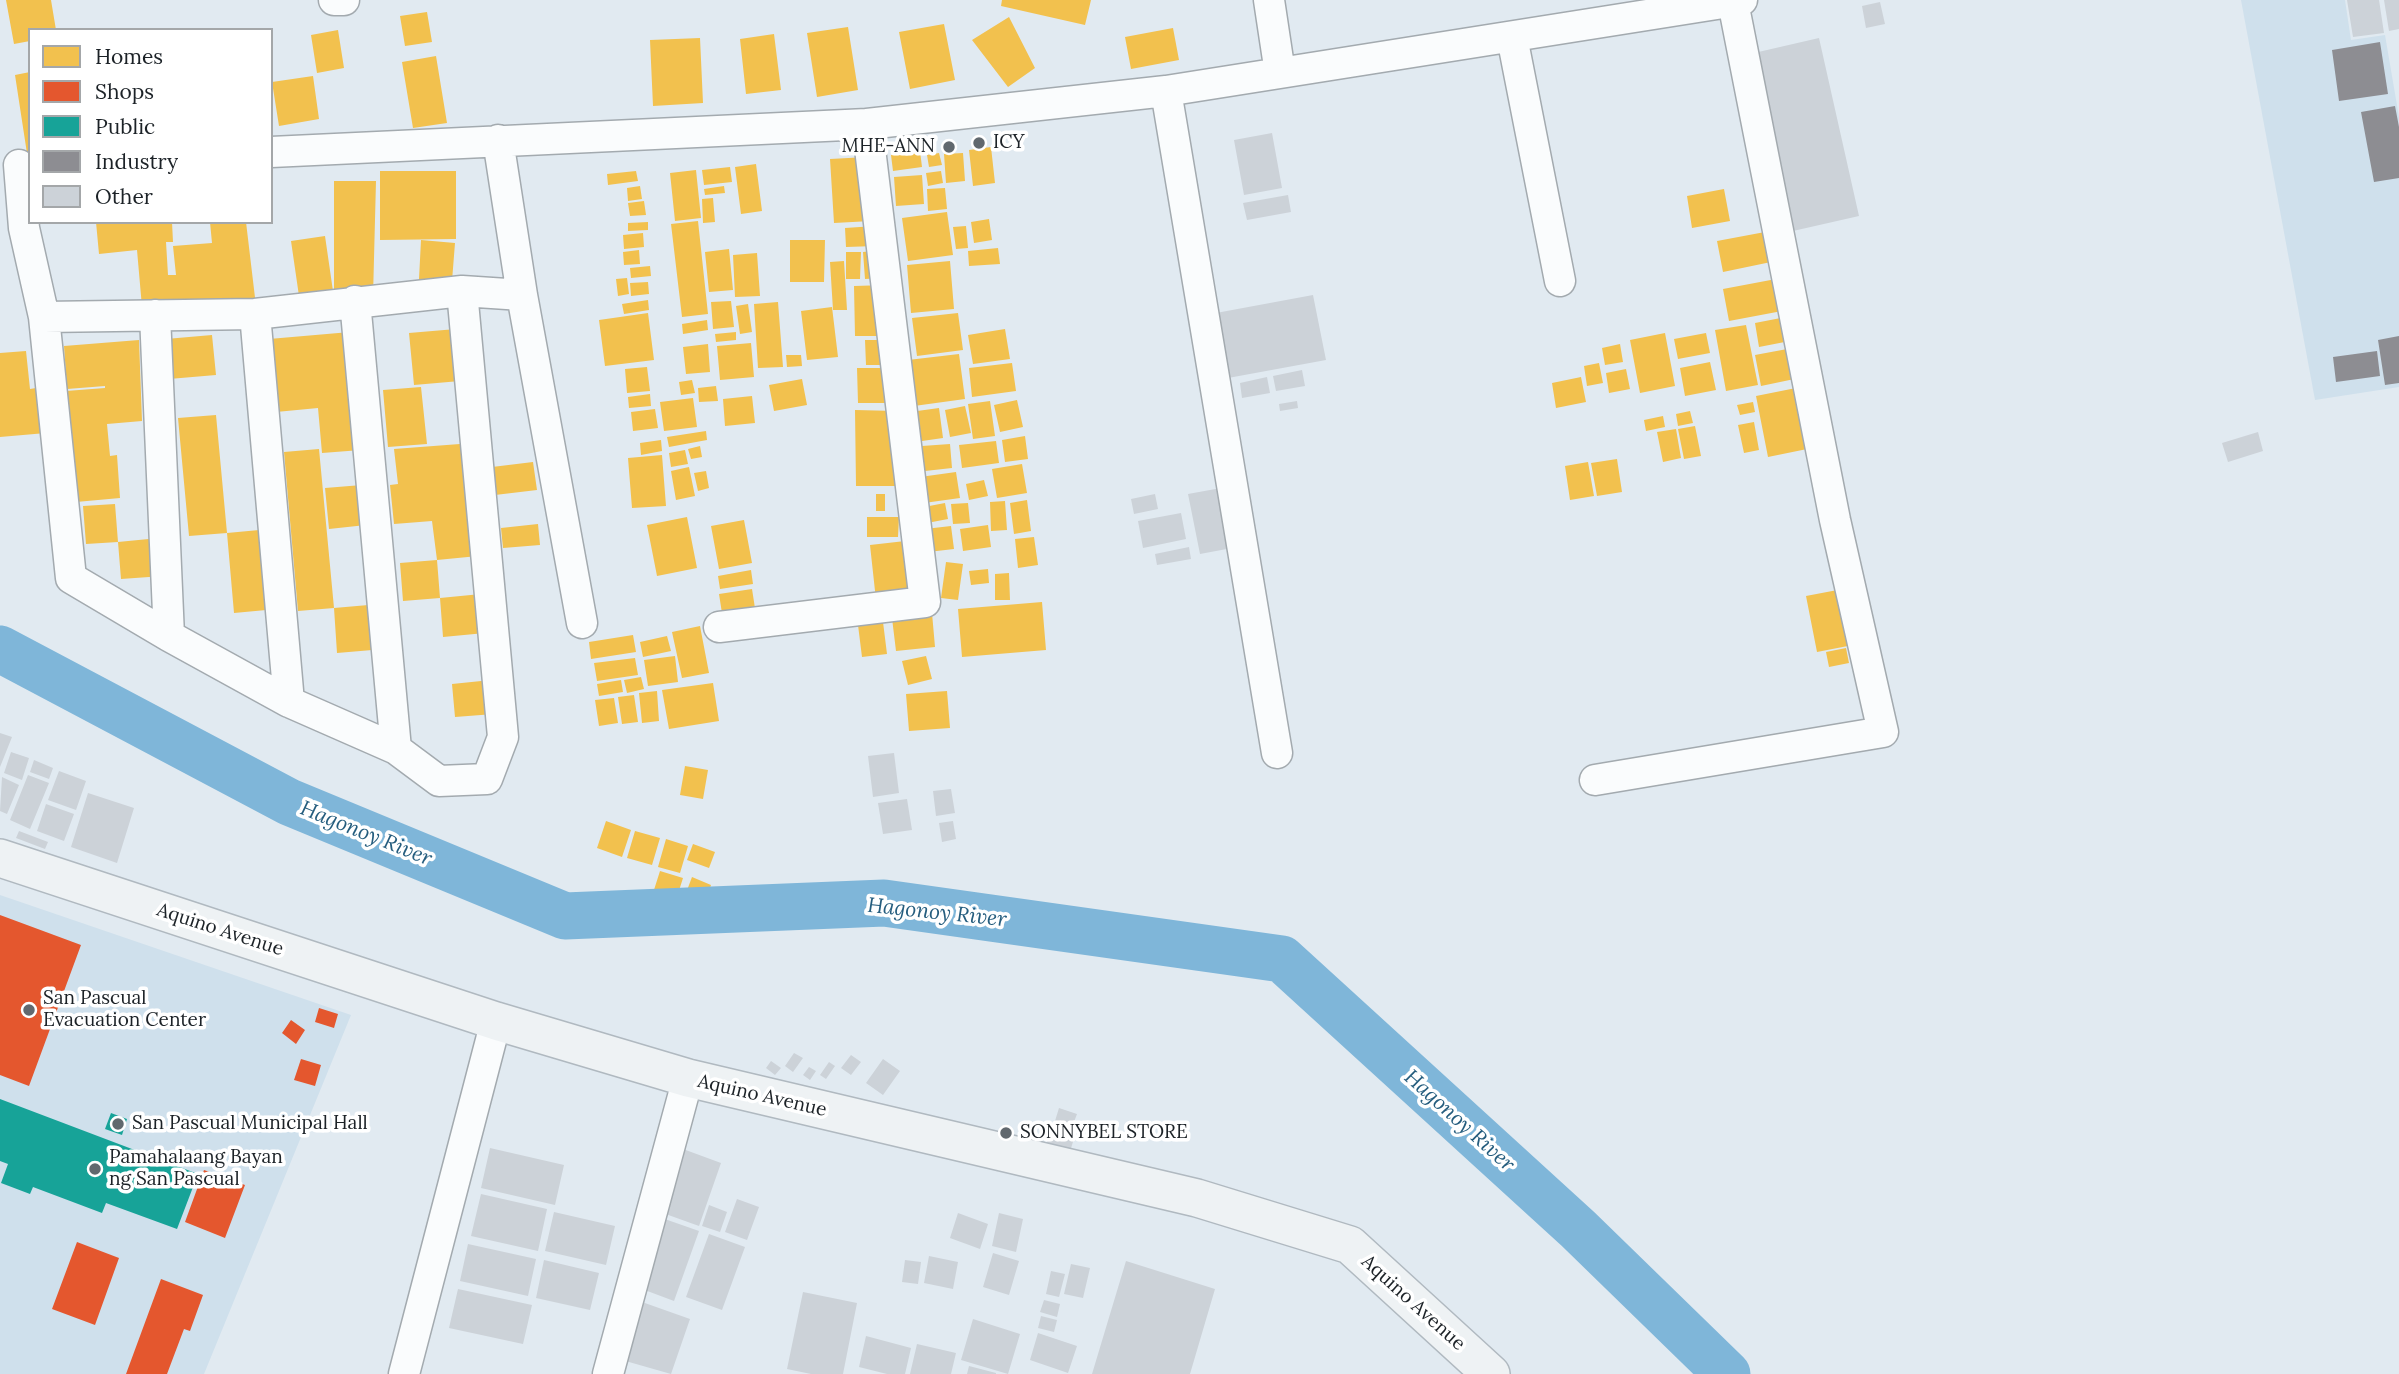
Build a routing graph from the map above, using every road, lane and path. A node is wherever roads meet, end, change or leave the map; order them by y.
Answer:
1 (334, 0) edge
2 (344, 0) edge
3 (1269, 0) edge
4 (1737, 1) edge
5 (1512, 37) junction
6 (1280, 73) junction
7 (1166, 91) junction
8 (867, 124) junction
9 (498, 139) junction
10 (273, 152) edge
11 (16, 166) edge
12 (1560, 281) dead end
13 (462, 291) junction
14 (522, 295) junction
15 (355, 301) junction
16 (255, 314) junction
17 (155, 315) junction
18 (44, 317) junction
19 (582, 623) dead end
20 (719, 627) dead end
21 (169, 636) junction
22 (289, 702) junction
23 (396, 749) junction
24 (1277, 753) dead end
25 (1595, 780) dead end
26 (0, 858) edge
27 (496, 1021) junction
28 (688, 1079) junction
29 (404, 1374) edge
30 (608, 1374) edge
31 (1491, 1374) edge

1 - 2 street
3 - 6 street
4 - 5 street
4 - 25 street
5 - 6 street
5 - 12 street
6 - 7 street
7 - 8 street
7 - 24 street
8 - 9 street
8 - 20 street
9 - 10 street
9 - 14 street
11 - 18 street
13 - 14 street
13 - 15 street
13 - 23 street
14 - 19 street
15 - 16 street
15 - 23 street
16 - 17 street
16 - 22 street
17 - 18 street
17 - 21 street
18 - 21 street
21 - 22 street
22 - 23 street
26 - 27 main road, Aquino Avenue
27 - 28 main road, Aquino Avenue
27 - 29 street
28 - 30 street
28 - 31 main road, Aquino Avenue

